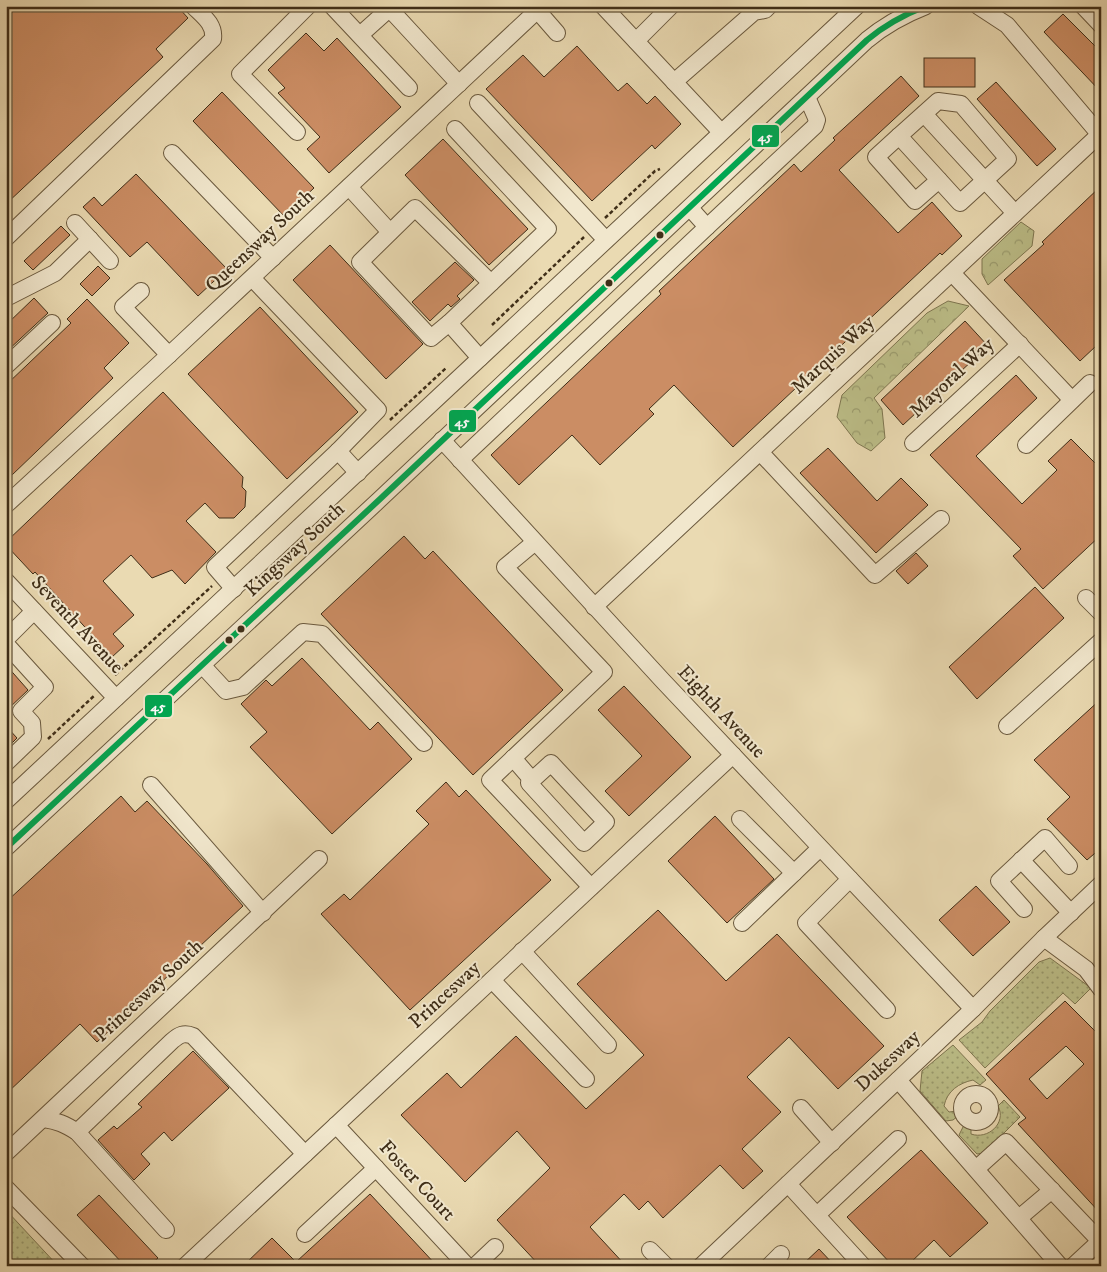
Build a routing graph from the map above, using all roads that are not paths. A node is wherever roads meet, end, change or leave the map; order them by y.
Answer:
1 (193, 6) edge
2 (308, 6) edge
3 (332, 6) edge
4 (603, 6) edge
5 (671, 6) edge
6 (857, 6) edge
7 (926, 6) edge
8 (978, 6) edge
9 (1000, 6) edge
10 (1083, 6) edge
11 (388, 7) edge
12 (540, 8) edge
13 (762, 9) edge
14 (1007, 25) junction
15 (1101, 25) edge
16 (557, 32) dead end
17 (360, 34) junction
18 (636, 41) junction
19 (674, 82) junction
20 (458, 84) junction
21 (409, 88) dead end
22 (807, 97) junction
23 (478, 103) dead end
24 (924, 114) junction
25 (455, 129) dead end
26 (297, 132) dead end
27 (720, 132) junction
28 (1100, 134) edge
29 (899, 136) junction
30 (172, 154) dead end
31 (939, 180) junction
32 (985, 181) junction
33 (349, 187) junction
34 (690, 208) junction
35 (1015, 213) junction
36 (75, 223) dead end
37 (707, 227) junction
38 (390, 232) junction
39 (6, 238) edge
40 (90, 239) junction
41 (606, 240) junction
42 (273, 258) junction
43 (110, 260) dead end
44 (952, 273) junction
45 (252, 278) junction
46 (491, 283) junction
47 (141, 290) dead end
48 (6, 298) edge
49 (52, 323) dead end
50 (448, 323) junction
51 (1020, 344) junction
52 (169, 355) junction
53 (480, 358) junction
54 (6, 366) edge
55 (1090, 383) dead end
56 (1072, 400) junction
57 (442, 440) junction
58 (913, 444) dead end
59 (1026, 445) dead end
60 (338, 451) junction
61 (760, 452) junction
62 (460, 460) junction
63 (358, 473) junction
64 (6, 505) edge
65 (941, 519) dead end
66 (535, 542) junction
67 (6, 581) edge
68 (234, 589) junction
69 (1086, 598) dead end
70 (594, 607) junction
71 (34, 611) junction
72 (1101, 613) edge
73 (6, 639) edge
74 (1101, 641) edge
75 (6, 644) edge
76 (202, 665) junction
77 (116, 698) junction
78 (1007, 726) dead end
79 (424, 743) dead end
80 (732, 755) junction
81 (513, 758) junction
82 (6, 763) edge
83 (532, 780) junction
84 (151, 786) dead end
85 (6, 801) edge
86 (740, 819) dead end
87 (6, 848) edge
88 (820, 848) junction
89 (319, 859) dead end
90 (1021, 860) junction
91 (1069, 866) dead end
92 (794, 874) junction
93 (850, 879) junction
94 (1101, 884) edge
95 (591, 888) junction
96 (1024, 910) dead end
97 (263, 912) junction
98 (1071, 913) junction
99 (742, 923) dead end
100 (1044, 938) junction
101 (522, 952) junction
102 (492, 980) junction
103 (1101, 989) edge
104 (973, 1009) junction
105 (887, 1010) dead end
106 (608, 1045) dead end
107 (586, 1079) dead end
108 (898, 1080) junction
109 (801, 1108) dead end
110 (964, 1116) dead end
111 (44, 1120) junction
112 (336, 1125) junction
113 (76, 1132) junction
114 (946, 1135) junction
115 (898, 1139) dead end
116 (832, 1142) junction
117 (6, 1153) edge
118 (305, 1154) junction
119 (376, 1168) junction
120 (976, 1169) junction
121 (788, 1184) junction
122 (6, 1188) edge
123 (1052, 1190) junction
124 (817, 1215) junction
125 (1019, 1218) junction
126 (166, 1230) dead end
127 (305, 1234) dead end
128 (496, 1247) dead end
129 (650, 1250) dead end
130 (82, 1266) edge
131 (185, 1266) edge
132 (467, 1266) edge
133 (475, 1266) edge
134 (666, 1266) edge
135 (701, 1266) edge
136 (863, 1266) edge
137 (1060, 1266) edge
138 (1074, 1266) edge

1 - 39 street
2 - 26 street
3 - 17 street
4 - 18 street
5 - 18 street
6 - 27 street, Kingsway South
7 - 22 street, Kingsway South
8 - 14 street
9 - 14 street
10 - 15 street
11 - 17 street
11 - 20 street
12 - 16 street
12 - 20 street, Queensway South
13 - 19 street
14 - 28 street
17 - 21 street
18 - 19 street
19 - 27 street
20 - 33 street, Queensway South
22 - 34 street, Kingsway South
22 - 37 street
23 - 41 street
24 - 29 street
24 - 32 street
24 - 32 street
25 - 46 street
27 - 41 street, Kingsway South
28 - 35 street, Marquis Way
29 - 31 street
29 - 31 street
30 - 42 street
31 - 32 street
32 - 35 street
33 - 38 street
33 - 42 street, Queensway South
34 - 37 street
34 - 57 street, Kingsway South
35 - 44 street, Marquis Way
36 - 40 street
37 - 62 street
38 - 46 street
38 - 50 street
40 - 43 street
40 - 48 street
41 - 53 street, Kingsway South
42 - 45 street, Queensway South
44 - 51 street, Mayoral Way
44 - 61 street, Marquis Way
45 - 52 street, Queensway South
45 - 60 street
46 - 50 street
47 - 52 street
49 - 54 street
50 - 53 street
51 - 56 street, Mayoral Way
51 - 58 street, Mayoral Way
52 - 64 street, Queensway South
53 - 63 street, Kingsway South
55 - 56 street
56 - 59 street
57 - 62 street, Eighth Avenue
57 - 76 street, Kingsway South
60 - 63 street
60 - 68 street
61 - 65 street
61 - 70 street, Marquis Way
62 - 66 street, Eighth Avenue
63 - 68 street, Kingsway South
66 - 70 street, Eighth Avenue
66 - 81 street
67 - 71 street, Seventh Avenue
68 - 77 street, Kingsway South
69 - 72 street
70 - 80 street, Eighth Avenue
71 - 73 street
71 - 77 street, Seventh Avenue
74 - 78 street
75 - 82 street
76 - 79 street
76 - 87 street, Kingsway South
77 - 85 street, Kingsway South
80 - 88 street, Eighth Avenue
80 - 95 street, Princesway
81 - 83 street
81 - 95 street
83 - 83 street
84 - 97 street
86 - 92 street
88 - 92 street
88 - 93 street, Eighth Avenue
89 - 97 street, Princesway South
90 - 91 street
90 - 96 street
90 - 98 street
92 - 99 street
93 - 104 street, Eighth Avenue
93 - 105 street
94 - 98 street, Dukesway
95 - 101 street, Princesway
97 - 111 street, Princesway South
98 - 100 street, Dukesway
100 - 103 street
100 - 104 street, Dukesway
101 - 102 street, Princesway
101 - 106 street
102 - 107 street
102 - 112 street, Princesway
104 - 108 street, Dukesway
108 - 114 street
108 - 116 street, Dukesway
109 - 116 street
110 - 114 street
111 - 113 street
111 - 117 street, Princesway South
112 - 118 street, Princesway
112 - 119 street, Foster Court
113 - 118 street
113 - 126 street
114 - 120 street
115 - 124 street
116 - 121 street, Dukesway
118 - 131 street, Princesway
119 - 127 street
119 - 132 street, Foster Court
120 - 123 street
120 - 125 street
121 - 124 street
121 - 135 street, Dukesway
122 - 130 street
123 - 125 street
123 - 138 street
124 - 136 street
125 - 137 street
128 - 133 street
129 - 134 street

